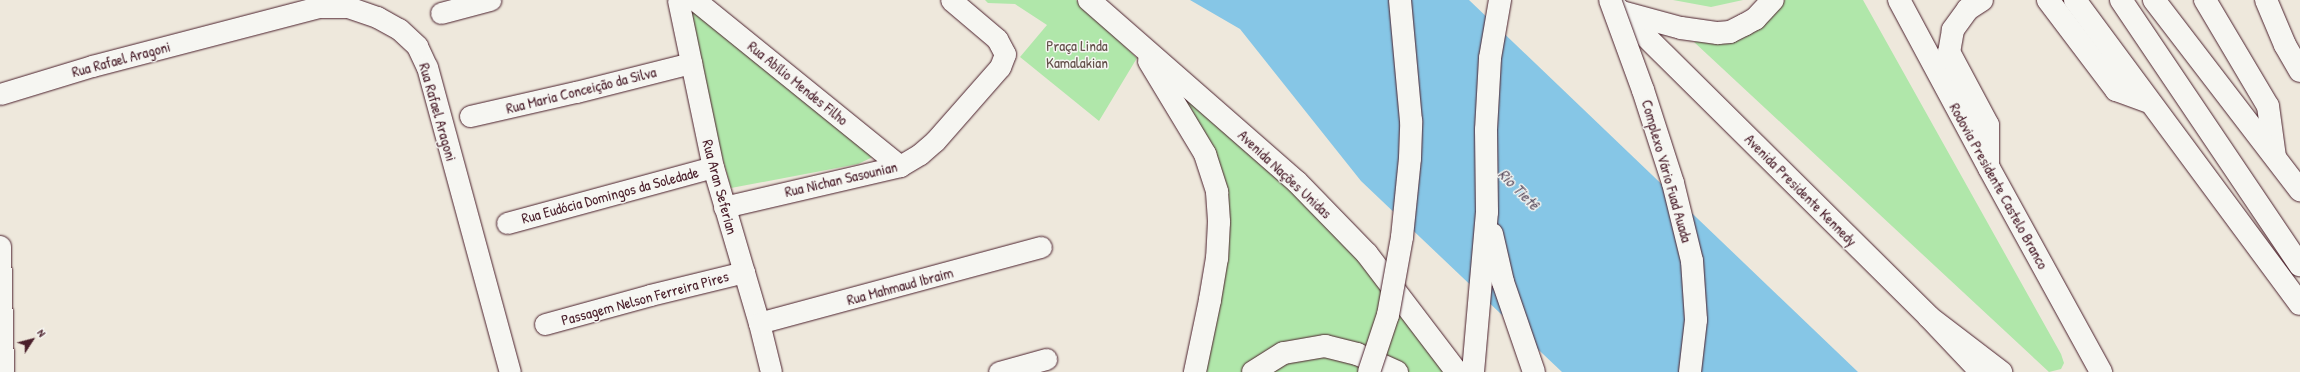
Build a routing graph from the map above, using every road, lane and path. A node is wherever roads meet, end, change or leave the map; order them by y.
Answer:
1 (490, 0) edge
2 (678, 0) edge
3 (695, 0) edge
4 (951, 0) edge
5 (1089, 0) edge
6 (1400, 0) edge
7 (1500, 0) edge
8 (1773, 0) edge
9 (1899, 0) edge
10 (1982, 0) edge
11 (2048, 0) edge
12 (2075, 0) edge
13 (2121, 0) edge
14 (2154, 0) edge
15 (2205, 0) edge
16 (2266, 0) edge
17 (1613, 4) edge
18 (441, 13) dead end
19 (1137, 42) junction
20 (691, 63) junction
21 (2300, 71) edge
22 (0, 94) edge
23 (2149, 102) junction
24 (470, 116) dead end
25 (2275, 157) junction
26 (900, 166) junction
27 (713, 168) junction
28 (1989, 168) junction
29 (2300, 190) edge
30 (724, 207) junction
31 (1487, 212) junction
32 (507, 222) dead end
33 (0, 246) edge
34 (1041, 248) dead end
35 (2300, 265) edge
36 (744, 272) junction
37 (2300, 304) edge
38 (1928, 317) junction
39 (759, 323) junction
40 (545, 324) dead end
41 (1046, 359) dead end
42 (3, 372) edge
43 (510, 372) edge
44 (771, 372) edge
45 (998, 372) edge
46 (1195, 372) edge
47 (1253, 372) edge
48 (1369, 372) edge
49 (1397, 372) edge
50 (1457, 372) edge
51 (1473, 372) edge
52 (1534, 372) edge
53 (1690, 372) edge
54 (1981, 372) edge
55 (2001, 372) edge
56 (2101, 372) edge

1 - 18 street
2 - 20 street, Rua Aran Seferian
3 - 26 street, Rua Abílio Mendes Filho
4 - 26 street, Rua Nichan Sasounian
5 - 19 main road, Avenida Nações Unidas
6 - 48 main road, bridge
7 - 31 main road
8 - 17 main road
9 - 28 main road, Rodovia Presidente Castelo Branco
10 - 28 main road
11 - 23 main road
12 - 23 main road
13 - 35 main road
14 - 25 main road
15 - 25 main road
16 - 21 main road
17 - 38 main road, Avenida Presidente Kennedy
17 - 53 main road, Complexo Vário Fuad Auada, bridge
19 - 46 main road
19 - 50 main road, Avenida Nações Unidas
20 - 24 street, Rua Maria Conceição da Silva
20 - 27 street, Rua Aran Seferian
22 - 43 street, Rua Rafael Aragoni
23 - 37 main road
25 - 29 main road
26 - 30 street, Rua Nichan Sasounian
27 - 30 street, Rua Aran Seferian
27 - 32 street, Rua Eudócia Domingos da Soledade
28 - 56 main road, Rodovia Presidente Castelo Branco
30 - 36 street, Rua Aran Seferian
31 - 51 main road
31 - 52 main road
33 - 42 main road
34 - 39 street, Rua Mahmaud Ibraim
36 - 39 street, Rua Aran Seferian
36 - 40 street, Passagem Nelson Ferreira Pires
38 - 54 main road
38 - 55 main road, Avenida Presidente Kennedy
39 - 44 street, Rua Aran Seferian
41 - 45 street
47 - 49 main road

